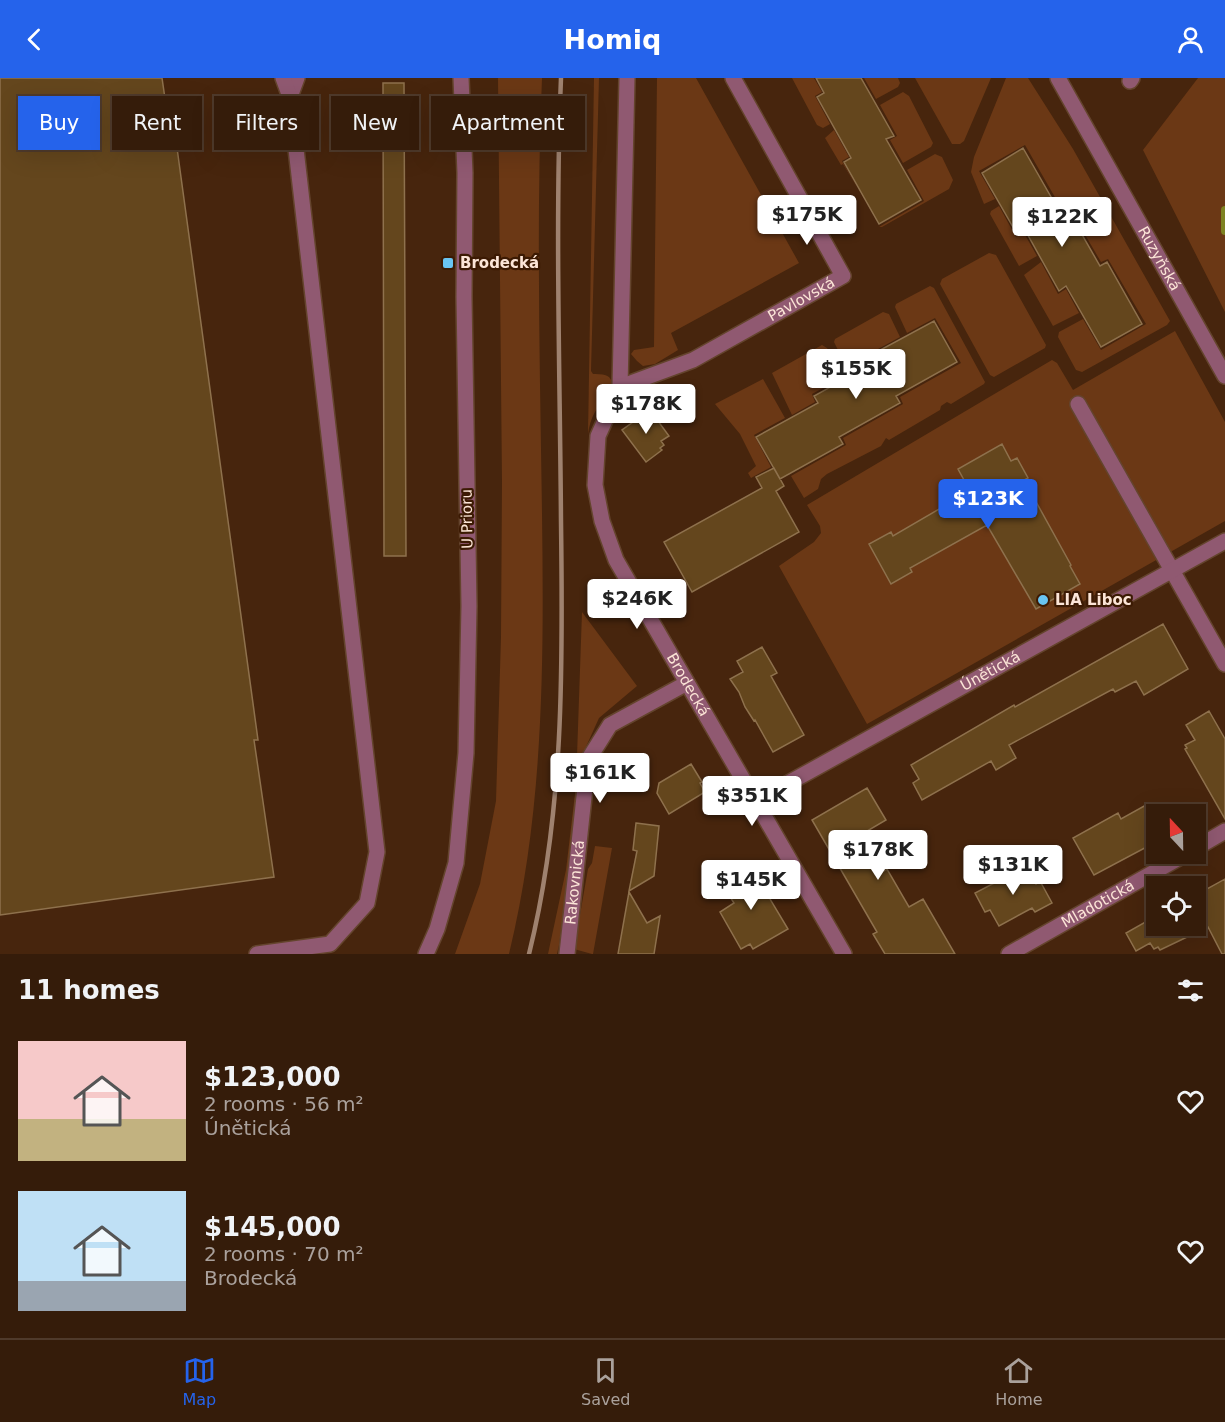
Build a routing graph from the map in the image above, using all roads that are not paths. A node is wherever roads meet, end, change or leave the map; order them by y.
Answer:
1 (283, 78) edge
2 (297, 78) edge
3 (461, 78) edge
4 (627, 78) edge
5 (733, 78) edge
6 (1058, 78) edge
7 (289, 96) edge
8 (291, 96) edge
9 (296, 150) edge
10 (1225, 376) edge
11 (620, 387) junction
12 (1078, 404) dead end
13 (1225, 540) edge
14 (1172, 570) junction
15 (1225, 664) edge
16 (687, 683) junction
17 (756, 801) junction
18 (1225, 831) edge
19 (1206, 842) edge
20 (1168, 864) edge
21 (256, 954) edge
22 (426, 954) edge
23 (567, 954) edge
24 (844, 954) edge
25 (1009, 954) edge

1 - 7 street
2 - 8 street
3 - 22 street, U Prioru
4 - 11 street, Brodecká
5 - 11 street, Pavlovská
6 - 10 street, Ruzyňská
9 - 21 street
11 - 16 street, Brodecká
12 - 14 street
13 - 14 street, Únětická
14 - 15 street
14 - 17 street, Únětická
16 - 17 street, Brodecká
16 - 23 street, Rakovnická
17 - 24 street, Brodecká
18 - 19 street
20 - 25 street, Mladotická

